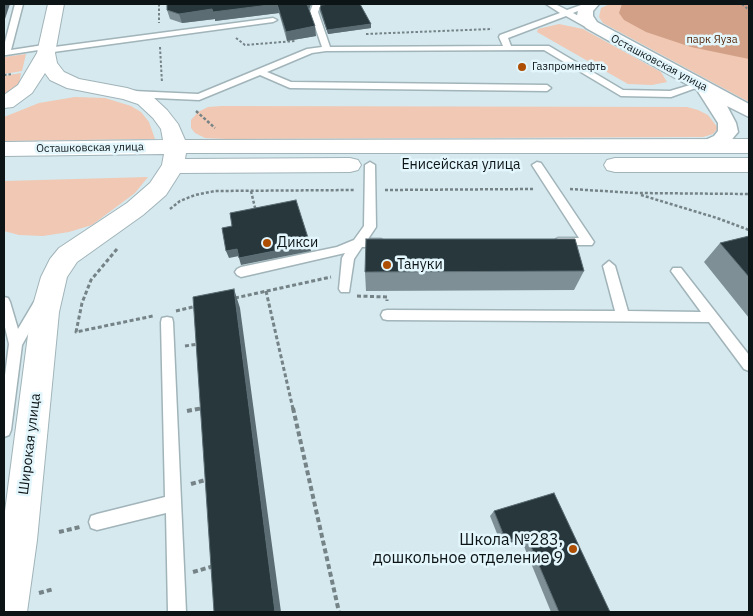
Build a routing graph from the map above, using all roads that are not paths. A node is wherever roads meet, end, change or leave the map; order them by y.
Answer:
1 (19, 4) edge
2 (56, 4) edge
3 (317, 4) edge
4 (550, 4) edge
5 (591, 4) edge
6 (567, 13) junction
7 (274, 20) dead end
8 (601, 31) junction
9 (326, 49) junction
10 (509, 49) junction
11 (46, 50) junction
12 (260, 72) junction
13 (700, 85) junction
14 (547, 88) dead end
15 (108, 90) junction
16 (127, 94) junction
17 (5, 104) edge
18 (749, 111) edge
19 (708, 146) junction
20 (749, 146) edge
21 (4, 148) edge
22 (598, 155) junction
23 (174, 156) junction
24 (538, 164) junction
25 (370, 165) junction
26 (749, 165) edge
27 (4, 168) edge
28 (548, 242) edge
29 (359, 243) junction
30 (389, 243) edge
31 (609, 266) dead end
32 (677, 271) dead end
33 (241, 272) dead end
34 (54, 277) junction
35 (345, 289) road end
36 (4, 302) edge
37 (387, 315) road end
38 (166, 316) road end
39 (623, 316) junction
40 (712, 317) junction
41 (16, 344) junction
42 (749, 366) edge
43 (4, 430) edge
44 (173, 496) junction
45 (97, 522) dead end
46 (8, 612) edge
47 (177, 612) edge

1 - 11 lane
2 - 11 main road
3 - 9 lane
4 - 6 lane
5 - 6 lane
5 - 8 street, Осташковская улица
6 - 8 lane
6 - 10 lane
7 - 11 lane
8 - 13 street, Осташковская улица
9 - 10 lane
9 - 12 lane
10 - 13 lane
11 - 15 main road
11 - 17 main road
12 - 14 lane
12 - 16 lane
13 - 18 street, Осташковская улица
13 - 19 street
15 - 16 main road
15 - 17 main road
16 - 23 main road
19 - 20 main road, Енисейская улица
19 - 22 main road, Енисейская улица
21 - 23 main road, Осташковская улица
22 - 23 main road, Енисейская улица
22 - 24 main road, Енисейская улица
22 - 26 main road, Енисейская улица
23 - 25 main road, Енисейская улица
23 - 27 main road, Осташковская улица
23 - 34 main road, Широкая улица
24 - 25 main road, Енисейская улица
24 - 28 lane
25 - 29 lane
29 - 30 lane
29 - 33 lane
29 - 35 lane
31 - 39 lane
32 - 40 lane
34 - 41 lane, Широкая улица
34 - 46 main road, Широкая улица
36 - 41 lane
37 - 39 lane
38 - 44 lane
39 - 40 lane
40 - 42 lane
41 - 43 lane, Широкая улица
44 - 45 lane
44 - 47 lane

